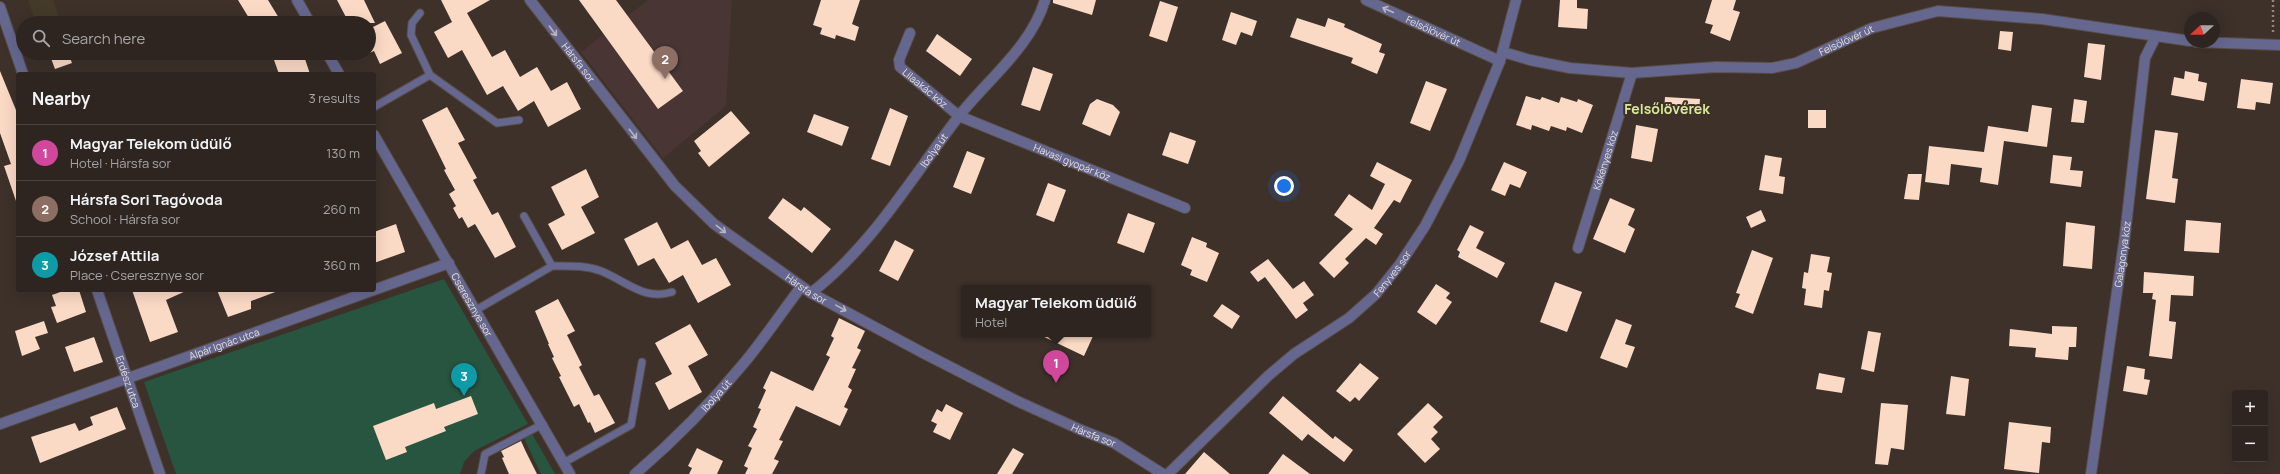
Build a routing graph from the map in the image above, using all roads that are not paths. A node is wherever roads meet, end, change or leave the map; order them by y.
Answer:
1 (297, 0) edge
2 (530, 0) edge
3 (1046, 0) edge
4 (1366, 0) edge
5 (1516, 0) edge
6 (1940, 0) edge
7 (0, 7) edge
8 (1938, 11) junction
9 (420, 13) dead end
10 (306, 16) edge
11 (910, 33) dead end
12 (2156, 36) junction
13 (2184, 40) edge
14 (2220, 43) edge
15 (2277, 45) edge
16 (16, 54) edge
17 (1501, 56) junction
18 (18, 60) edge
19 (331, 60) edge
20 (22, 72) edge
21 (338, 72) edge
22 (1632, 73) junction
23 (430, 75) junction
24 (376, 106) edge
25 (959, 116) junction
26 (519, 120) dead end
27 (376, 138) edge
28 (1185, 208) dead end
29 (524, 216) dead end
30 (1578, 248) dead end
31 (449, 263) junction
32 (552, 266) junction
33 (801, 286) junction
34 (376, 290) edge
35 (98, 292) edge
36 (369, 292) edge
37 (672, 292) dead end
38 (811, 293) junction
39 (476, 310) junction
40 (642, 362) dead end
41 (127, 380) junction
42 (0, 424) edge
43 (543, 424) junction
44 (565, 462) junction
45 (160, 474) edge
46 (481, 474) edge
47 (570, 474) edge
48 (635, 474) edge
49 (1163, 474) edge
50 (1168, 474) edge
51 (2091, 474) edge

1 - 10 street
2 -> 33 street, Hársfa sor
3 - 25 street, Ibolya út
17 -> 4 street, Felsőlövér út
5 - 17 street, Fenyves sor
6 - 8 street
7 - 16 street
8 - 12 street, Felsőlövér út
8 - 22 street, Felsőlövér út
9 - 23 lane
11 - 25 street, Lilaakác köz
12 - 13 street, Felsőlövér út
12 - 51 street, Galagonya köz
14 - 15 street
17 - 22 street, Felsőlövér út
17 - 50 street, Fenyves sor
18 - 20 street
19 - 21 street
22 - 30 street, Kökényes köz
23 - 24 lane
23 - 26 lane
25 - 28 street, Havasi gyopár köz
25 - 38 street, Ibolya út
27 - 31 street, Cseresznye sor
29 - 32 lane
31 - 34 street, Alpár Ignác utca
31 - 39 street, Cseresznye sor
32 - 37 lane
32 - 39 lane
33 - 38 street, Hársfa sor
33 - 48 street, Ibolya út
35 - 41 street, Erdész utca
36 - 41 street, Alpár Ignác utca
38 -> 49 street, Hársfa sor
39 - 43 street, Cseresznye sor
40 - 44 lane
41 - 42 street, Alpár Ignác utca
41 - 45 street, Erdész utca
43 - 44 street, Cseresznye sor
43 - 46 lane
44 - 47 street, Cseresznye sor

